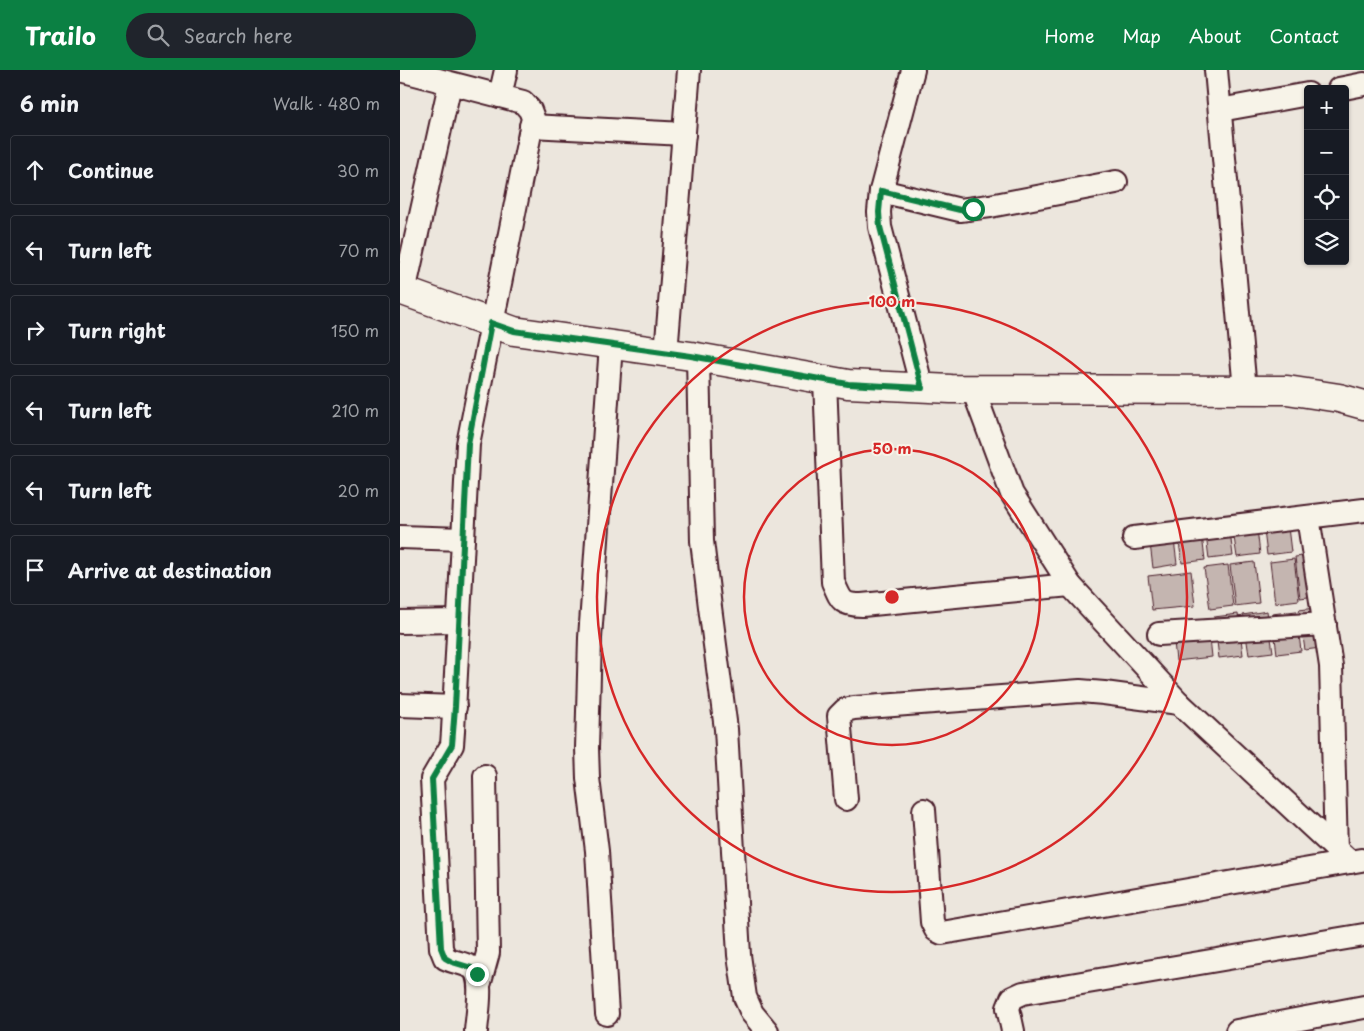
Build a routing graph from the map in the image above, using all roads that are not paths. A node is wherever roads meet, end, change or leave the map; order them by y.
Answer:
1 (506, 70) edge
2 (689, 70) edge
3 (914, 70) edge
4 (1216, 70) edge
5 (414, 72) edge
6 (450, 84) junction
7 (1364, 84) edge
8 (1349, 87) edge
9 (1304, 95) edge
10 (500, 96) junction
11 (1220, 110) junction
12 (531, 126) junction
13 (684, 134) junction
14 (1116, 182) dead end
15 (881, 191) junction
16 (402, 291) edge
17 (491, 323) junction
18 (611, 345) junction
19 (666, 353) junction
20 (698, 358) junction
21 (825, 380) junction
22 (922, 388) junction
23 (973, 389) junction
24 (1245, 390) junction
25 (1364, 405) edge
26 (1364, 510) edge
27 (1308, 517) junction
28 (400, 537) edge
29 (1134, 538) dead end
30 (463, 539) junction
31 (1070, 585) junction
32 (459, 621) junction
33 (400, 622) edge
34 (1324, 624) junction
35 (1159, 634) dead end
36 (1179, 703) junction
37 (400, 705) edge
38 (455, 707) junction
39 (485, 776) dead end
40 (846, 799) dead end
41 (924, 810) dead end
42 (1350, 857) edge
43 (1364, 934) edge
44 (480, 982) junction
45 (1364, 1007) edge
46 (607, 1014) dead end
47 (476, 1031) edge
48 (767, 1031) edge
49 (1013, 1031) edge
50 (1237, 1031) edge

1 - 10 street
2 - 13 street
3 - 15 street
4 - 11 street
5 - 6 street
6 - 10 street
6 - 16 street
7 - 8 street
9 - 11 street
10 - 12 street
11 - 24 street
12 - 13 street
12 - 17 street
13 - 19 street
14 - 15 street
15 - 22 street
16 - 17 street
17 - 18 street
17 - 30 street
18 - 19 street
18 - 46 street
19 - 20 street
20 - 21 street
20 - 48 street
21 - 22 street
21 - 31 street
22 - 23 street
23 - 24 street
23 - 31 street
24 - 25 street
26 - 27 street
27 - 29 street
27 - 34 street
28 - 30 street
30 - 32 street
31 - 36 street
32 - 33 street
32 - 38 street
34 - 35 street
34 - 42 street
36 - 40 street
36 - 42 street
37 - 38 street
38 - 44 street
39 - 44 street
41 - 42 street
43 - 49 street
44 - 47 street
45 - 50 street

